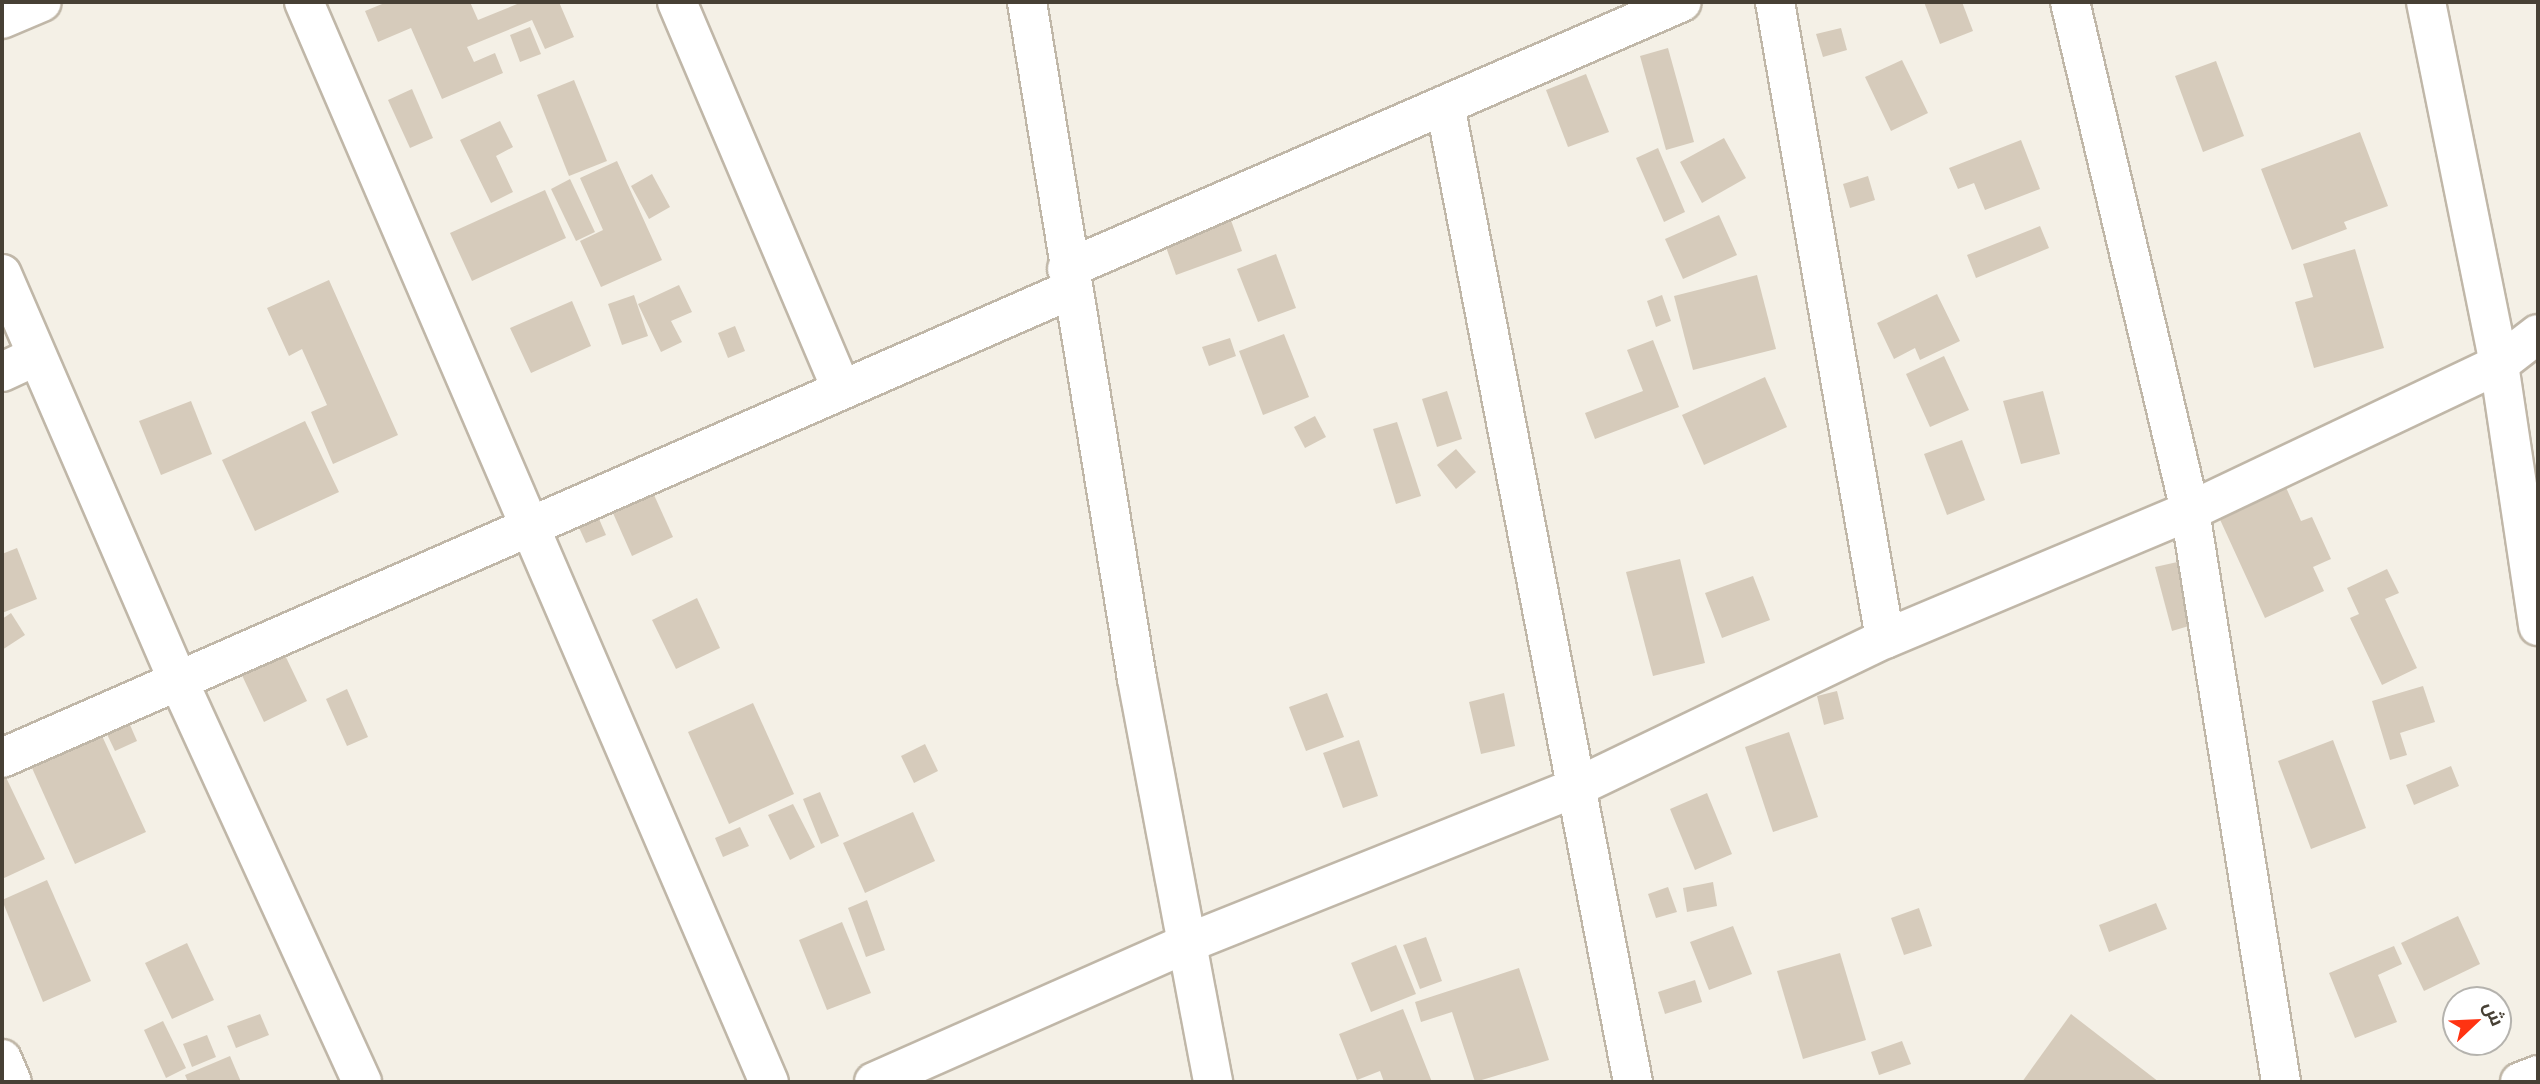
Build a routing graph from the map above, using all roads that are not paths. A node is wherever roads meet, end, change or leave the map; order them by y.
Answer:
1 (41, 2) edge
2 (304, 2) edge
3 (677, 2) edge
4 (1027, 2) edge
5 (1682, 2) edge
6 (1775, 2) edge
7 (2070, 2) edge
8 (2426, 2) edge
9 (2, 19) edge
10 (1445, 105) junction
11 (2, 274) edge
12 (1069, 279) junction
13 (2538, 334) edge
14 (37, 356) junction
15 (2499, 364) junction
16 (2, 372) edge
17 (841, 388) junction
18 (2190, 511) junction
19 (527, 526) junction
20 (2538, 625) edge
21 (1885, 639) junction
22 (178, 680) junction
23 (2, 758) edge
24 (1577, 787) junction
25 (1185, 944) junction
26 (2, 1059) edge
27 (2538, 1075) edge
28 (12, 1082) edge
29 (362, 1082) edge
30 (769, 1082) edge
31 (874, 1082) edge
32 (1213, 1082) edge
33 (1633, 1082) edge
34 (2281, 1082) edge
35 (2521, 1082) edge

1 - 9 street
2 - 19 street
3 - 17 street
4 - 12 street
5 - 10 street
6 - 21 street
7 - 18 street
8 - 15 street
10 - 12 street
10 - 24 street
11 - 14 street
12 - 17 street
12 - 25 street
13 - 15 street
14 - 16 street
14 - 22 street
15 - 18 street
15 - 20 street
17 - 19 street
18 - 21 street
18 - 34 street
19 - 22 street
19 - 30 street
21 - 24 street
22 - 23 street
22 - 29 street
24 - 25 street
24 - 33 street
25 - 31 street
25 - 32 street
26 - 28 street
27 - 35 street

